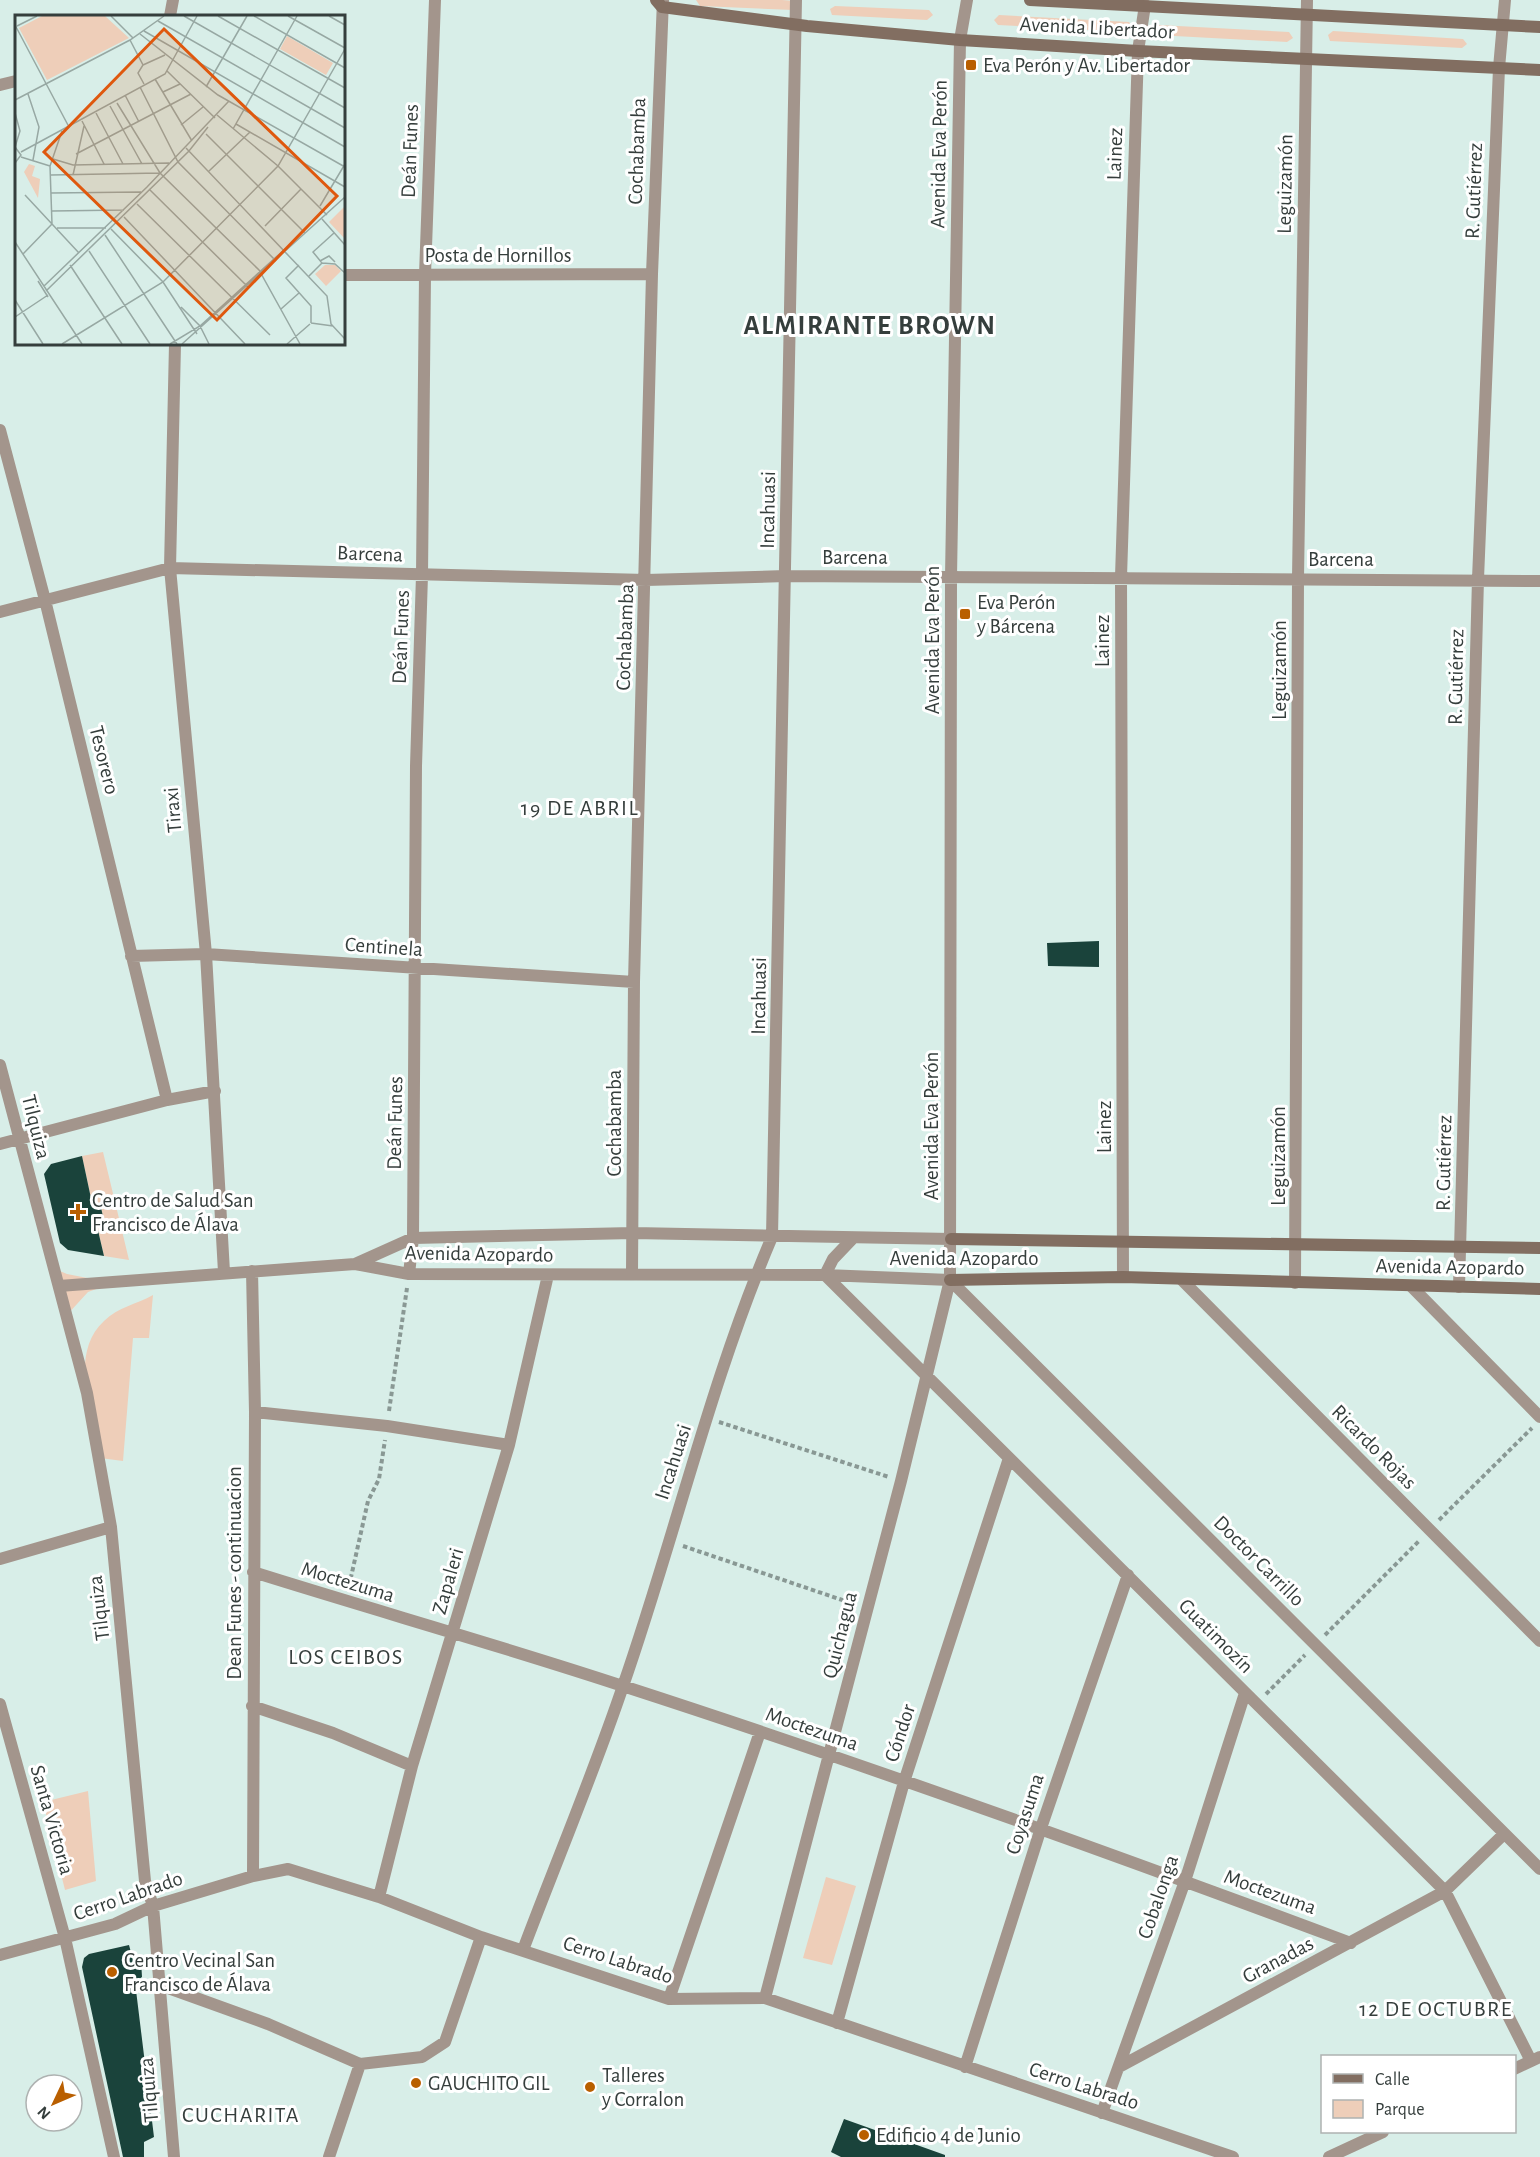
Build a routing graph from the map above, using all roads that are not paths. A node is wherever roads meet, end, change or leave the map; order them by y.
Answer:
1 (173, 0) edge
2 (435, 0) edge
3 (796, 0) edge
4 (967, 0) edge
5 (1030, 0) edge
6 (1505, 0) edge
7 (660, 2) edge
8 (1145, 5) junction
9 (1307, 6) edge
10 (170, 15) edge
11 (1503, 24) junction
12 (796, 25) junction
13 (1540, 27) edge
14 (960, 40) junction
15 (1138, 51) junction
16 (1307, 57) junction
17 (1499, 68) junction
18 (1540, 69) edge
19 (15, 81) edge
20 (0, 85) edge
21 (652, 274) junction
22 (345, 275) edge
23 (425, 275) junction
24 (175, 345) edge
25 (0, 430) edge
26 (170, 567) junction
27 (423, 575) junction
28 (786, 576) junction
29 (951, 577) junction
30 (1121, 577) junction
31 (1298, 578) junction
32 (1478, 579) junction
33 (646, 580) junction
34 (1540, 580) edge
35 (45, 600) junction
36 (0, 612) edge
37 (206, 954) junction
38 (131, 956) junction
39 (417, 969) junction
40 (634, 982) junction
41 (0, 1065) edge
42 (215, 1091) junction
43 (167, 1100) junction
44 (18, 1140) junction
45 (0, 1144) edge
46 (633, 1233) junction
47 (772, 1237) junction
48 (413, 1238) junction
49 (853, 1238) junction
50 (951, 1239) junction
51 (1124, 1240) junction
52 (1297, 1243) junction
53 (1461, 1247) junction
54 (1540, 1248) edge
55 (355, 1264) junction
56 (252, 1271) junction
57 (224, 1272) junction
58 (409, 1274) junction
59 (632, 1274) junction
60 (548, 1275) junction
61 (756, 1275) junction
62 (825, 1275) junction
63 (1123, 1277) junction
64 (1181, 1279) junction
65 (950, 1280) junction
66 (1295, 1283) junction
67 (59, 1286) junction
68 (1411, 1286) junction
69 (1459, 1287) junction
70 (1540, 1289) edge
71 (927, 1377) junction
72 (255, 1412) junction
73 (1540, 1418) edge
74 (509, 1445) junction
75 (1009, 1458) junction
76 (111, 1527) junction
77 (0, 1559) edge
78 (253, 1572) junction
79 (1128, 1575) junction
80 (453, 1635) junction
81 (1540, 1641) edge
82 (624, 1686) junction
83 (1245, 1693) junction
84 (0, 1704) edge
85 (252, 1706) junction
86 (760, 1732) junction
87 (830, 1755) junction
88 (412, 1766) junction
89 (904, 1782) junction
90 (1041, 1828) junction
91 (1504, 1834) junction
92 (1540, 1869) edge
93 (253, 1876) junction
94 (1185, 1881) junction
95 (1445, 1891) junction
96 (379, 1897) junction
97 (153, 1906) junction
98 (481, 1937) junction
99 (65, 1938) junction
100 (1352, 1943) junction
101 (523, 1950) junction
102 (0, 1955) edge
103 (160, 1985) junction
104 (765, 1998) junction
105 (669, 1999) junction
106 (837, 2023) junction
107 (1535, 2059) edge
108 (360, 2064) junction
109 (965, 2067) junction
110 (1119, 2067) junction
111 (1516, 2068) edge
112 (1102, 2113) junction
113 (1381, 2133) edge
114 (1229, 2156) edge
115 (114, 2157) edge
116 (174, 2157) edge
117 (329, 2157) edge
118 (1329, 2157) edge

1 - 10 street
2 - 23 street, Deán Funes
3 - 12 street, Incahuasi
4 - 14 street, Avenida Eva Perón
5 - 8 street, Avenida Libertador
6 - 11 street, R. Gutiérrez
7 - 12 street, Avenida Libertador
7 - 21 street, Cochabamba
8 - 9 street, Avenida Libertador
8 - 15 street, Lainez
9 - 11 street, Avenida Libertador
9 - 16 street, Leguizamón
11 - 13 street, Avenida Libertador
11 - 17 street, R. Gutiérrez
12 - 14 street, Avenida Libertador
12 - 28 street, Incahuasi
14 - 15 street, Avenida Libertador
14 - 29 street, Avenida Eva Perón
15 - 16 street, Avenida Libertador
15 - 30 street, Lainez
16 - 17 street, Avenida Libertador
16 - 31 street, Leguizamón
17 - 18 street, Avenida Libertador
17 - 32 street, R. Gutiérrez
19 - 20 street
21 - 23 street, Posta de Hornillos
21 - 33 street, Cochabamba
22 - 23 street, Posta de Hornillos
23 - 27 street, Deán Funes
24 - 26 street, Tiraxi
25 - 35 street, Tesorero
26 - 27 street, Barcena
26 - 35 street, Barcena
26 - 37 street, Tiraxi
27 - 33 street, Barcena
27 - 39 street, Deán Funes
28 - 29 street, Barcena
28 - 33 street, Barcena
28 - 47 street, Incahuasi
29 - 30 street, Barcena
29 - 50 street, Avenida Eva Perón
30 - 31 street, Barcena
30 - 51 street, Lainez
31 - 32 street, Barcena
31 - 52 street, Leguizamón
32 - 34 street, Barcena
32 - 53 street, R. Gutiérrez
33 - 40 street, Cochabamba
35 - 36 street, Barcena
35 - 38 street, Tesorero
37 - 38 street, Centinela
37 - 39 street, Centinela
37 - 42 street, Tiraxi
38 - 43 street, Tesorero
39 - 40 street, Centinela
39 - 48 street, Deán Funes
40 - 46 street, Cochabamba
41 - 44 street, Tilquiza
42 - 43 street
42 - 57 street, Tiraxi
43 - 44 street
44 - 45 street
44 - 67 street, Tilquiza
46 - 47 street, Avenida Azopardo
46 - 48 street, Avenida Azopardo
46 - 59 street, Cochabamba
47 - 49 street, Avenida Azopardo
47 - 61 street, Incahuasi
48 - 55 street, Avenida Azopardo
48 - 58 street, Deán Funes
49 - 50 street, Avenida Azopardo
49 - 62 street
50 - 51 street, Avenida Azopardo
50 - 65 street, Avenida Eva Perón
51 - 52 street, Avenida Azopardo
51 - 63 street, Lainez
52 - 53 street, Avenida Azopardo
52 - 66 street, Leguizamón
53 - 54 street, Avenida Azopardo
53 - 69 street, R. Gutiérrez
55 - 56 street
55 - 58 street, Avenida Azopardo
56 - 57 street
56 - 72 street, Dean Funes - continuacion
57 - 67 street
58 - 60 street, Avenida Azopardo
59 - 60 street, Avenida Azopardo
59 - 61 street, Avenida Azopardo
60 - 74 street, Zapaleri
61 - 62 street, Avenida Azopardo
61 - 82 street, Incahuasi
62 - 65 street, Avenida Azopardo
62 - 71 street, Guatimozín
63 - 64 street, Avenida Azopardo
63 - 65 street, Avenida Azopardo
64 - 66 street, Avenida Azopardo
64 - 81 street, Ricardo Rojas
65 - 71 street, Quichagua
65 - 91 street, Doctor Carrillo
66 - 68 street, Avenida Azopardo
67 - 76 street, Tilquiza
68 - 69 street, Avenida Azopardo
68 - 73 street
69 - 70 street, Avenida Azopardo
71 - 75 street, Guatimozín
71 - 87 street, Quichagua
72 - 74 street
72 - 78 street, Dean Funes - continuacion
74 - 80 street, Zapaleri
75 - 79 street, Guatimozín
75 - 89 street, Cóndor
76 - 77 street
76 - 97 street, Tilquiza
78 - 80 street, Moctezuma
78 - 85 street, Dean Funes - continuacion
79 - 83 street, Guatimozín
79 - 90 street, Coyasuma
80 - 82 street, Moctezuma
80 - 88 street, Zapaleri
82 - 86 street, Moctezuma
82 - 101 street, Incahuasi
83 - 94 street, Cobalonga
83 - 95 street, Guatimozín
84 - 99 street, Santa Victoria
85 - 88 street
85 - 93 street, Dean Funes - continuacion
86 - 87 street, Moctezuma
86 - 105 street
87 - 89 street, Moctezuma
87 - 104 street, Quichagua
88 - 96 street, Zapaleri
89 - 90 street, Moctezuma
89 - 106 street, Cóndor
90 - 94 street, Moctezuma
90 - 109 street, Coyasuma
91 - 92 street, Doctor Carrillo
91 - 95 street, Granadas
93 - 96 street, Cerro Labrado
93 - 97 street, Cerro Labrado
94 - 100 street, Moctezuma
94 - 110 street, Cobalonga
95 - 100 street, Granadas
95 - 107 street, Guatimozín
96 - 98 street, Cerro Labrado
97 - 99 street, Cerro Labrado
97 - 103 street, Tilquiza
98 - 101 street, Cerro Labrado
98 - 108 street
99 - 102 street, Cerro Labrado
99 - 115 street, Santa Victoria
100 - 110 street, Granadas
101 - 105 street, Cerro Labrado
103 - 108 street
103 - 116 street, Tilquiza
104 - 105 street, Cerro Labrado
104 - 106 street, Cerro Labrado
106 - 109 street, Cerro Labrado
107 - 111 street
108 - 117 street
109 - 112 street, Cerro Labrado
110 - 112 street, Cobalonga
112 - 114 street, Cerro Labrado
113 - 118 street

